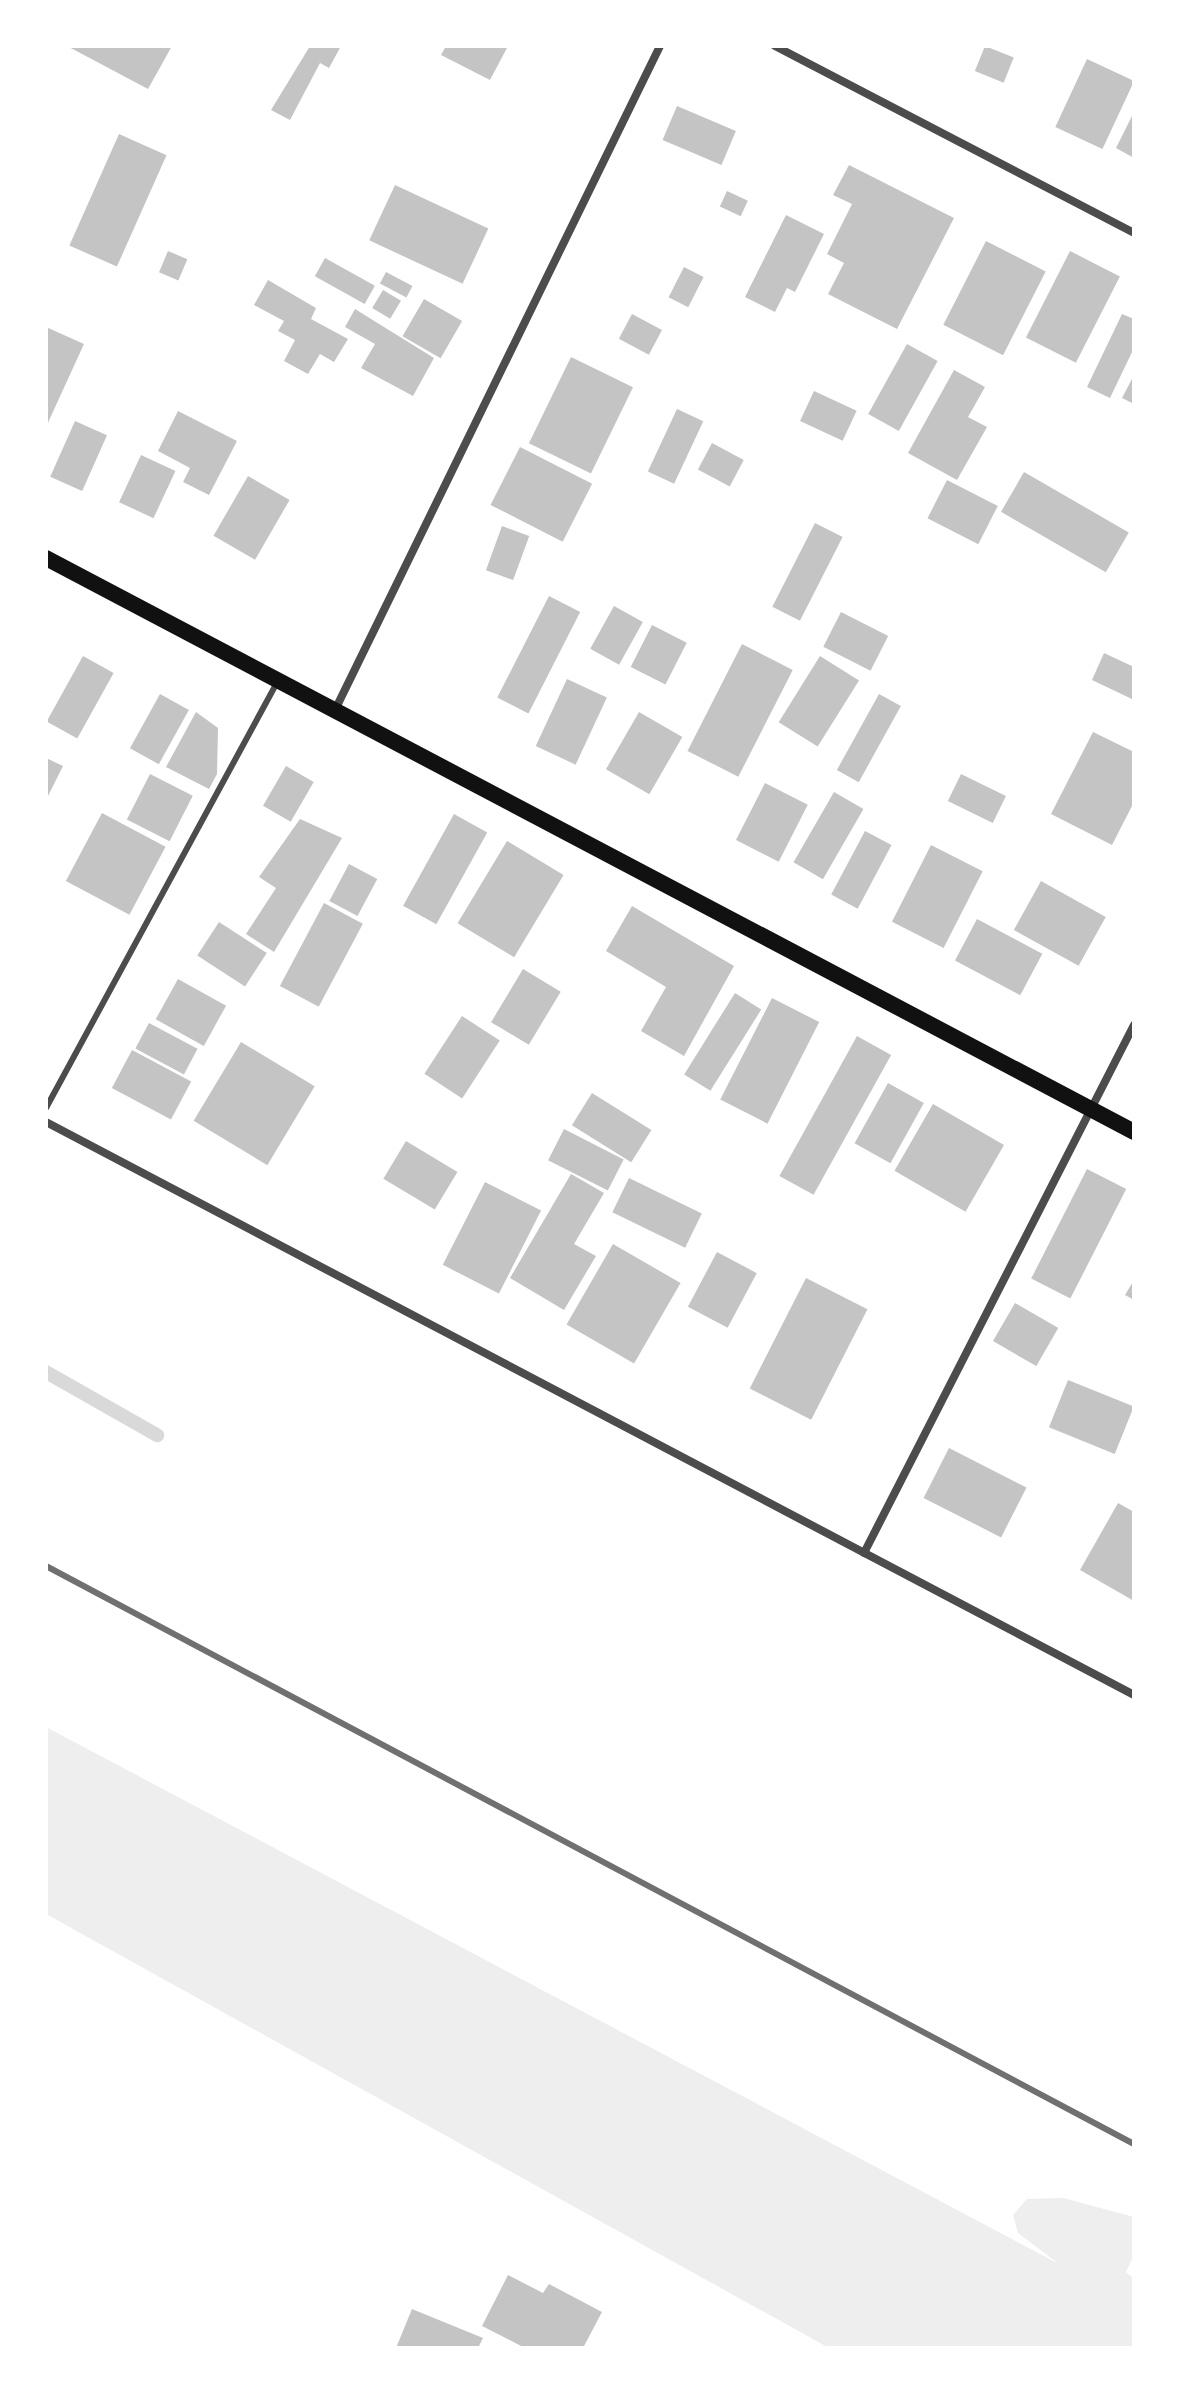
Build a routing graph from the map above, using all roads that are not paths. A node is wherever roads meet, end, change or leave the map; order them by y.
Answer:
1 (660, 46) edge
2 (775, 46) edge
3 (1134, 233) edge
4 (46, 558) edge
5 (278, 681) junction
6 (335, 711) junction
7 (1134, 1025) edge
8 (46, 1108) edge
9 (1091, 1109) junction
10 (46, 1122) edge
11 (1134, 1132) edge
12 (864, 1553) junction
13 (1134, 1695) edge

1 - 6 street
2 - 3 street
4 - 5 main road
5 - 6 main road
5 - 8 lane
6 - 9 main road
7 - 9 street
9 - 11 main road
9 - 12 street
10 - 12 street
12 - 13 street

